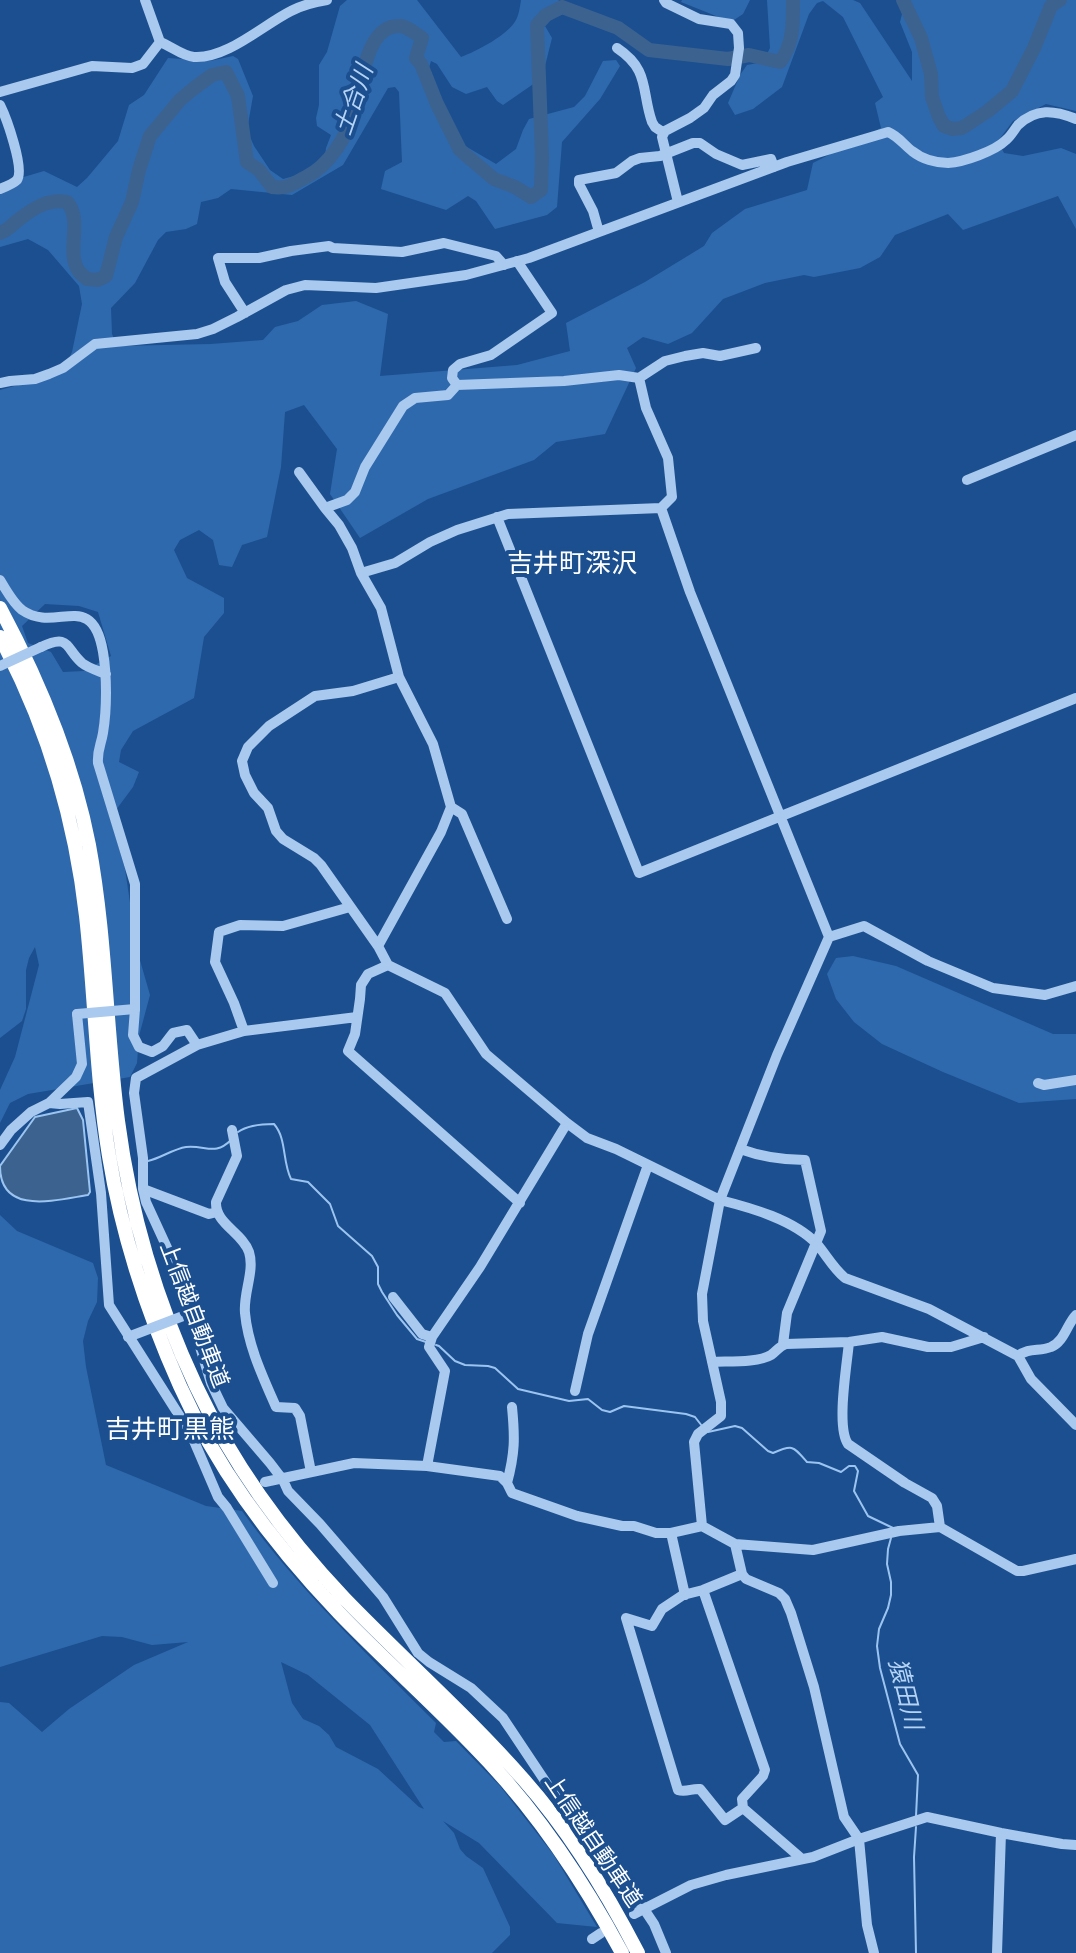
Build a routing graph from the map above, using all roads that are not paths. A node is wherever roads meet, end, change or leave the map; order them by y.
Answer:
1 (145, 0) edge
2 (327, 0) edge
3 (664, 0) edge
4 (160, 42) junction
5 (617, 48) dead end
6 (0, 92) edge
7 (0, 105) edge
8 (1076, 119) edge
9 (664, 133) junction
10 (665, 153) junction
11 (774, 167) junction
12 (0, 189) edge
13 (678, 202) junction
14 (599, 232) junction
15 (517, 261) junction
16 (504, 265) junction
17 (245, 313) junction
18 (756, 348) dead end
19 (639, 378) junction
20 (0, 383) edge
21 (457, 385) junction
22 (1076, 435) edge
23 (299, 472) dead end
24 (967, 480) dead end
25 (325, 508) junction
26 (661, 508) junction
27 (497, 517) junction
28 (361, 573) junction
29 (0, 580) edge
30 (0, 608) edge
31 (0, 637) edge
32 (0, 666) edge
33 (106, 674) junction
34 (399, 677) junction
35 (1076, 698) edge
36 (451, 807) junction
37 (780, 817) junction
38 (350, 907) junction
39 (507, 919) dead end
40 (829, 937) junction
41 (378, 946) junction
42 (388, 965) junction
43 (1076, 986) edge
44 (135, 1009) junction
45 (357, 1017) junction
46 (244, 1031) junction
47 (197, 1045) junction
48 (1076, 1080) edge
49 (1038, 1083) dead end
50 (49, 1103) junction
51 (567, 1123) junction
52 (232, 1130) dead end
53 (0, 1145) edge
54 (740, 1149) junction
55 (648, 1165) junction
56 (143, 1189) junction
57 (720, 1200) junction
58 (520, 1203) junction
59 (217, 1212) junction
60 (816, 1244) junction
61 (393, 1297) dead end
62 (191, 1313) junction
63 (1076, 1315) edge
64 (128, 1337) junction
65 (432, 1337) junction
66 (984, 1337) junction
67 (849, 1342) junction
68 (783, 1344) junction
69 (1018, 1356) junction
70 (712, 1362) junction
71 (575, 1391) dead end
72 (512, 1407) dead end
73 (1076, 1425) edge
74 (427, 1466) junction
75 (311, 1472) junction
76 (283, 1480) junction
77 (265, 1482) dead end
78 (507, 1483) junction
79 (702, 1526) junction
80 (940, 1527) junction
81 (671, 1533) junction
82 (735, 1544) junction
83 (1076, 1559) edge
84 (742, 1574) junction
85 (273, 1583) dead end
86 (703, 1590) junction
87 (685, 1595) junction
88 (743, 1808) junction
89 (1001, 1833) junction
90 (859, 1839) junction
91 (1076, 1845) edge
92 (802, 1859) junction
93 (639, 1912) junction
94 (622, 1953) edge
95 (638, 1953) edge
96 (666, 1953) edge
97 (874, 1953) edge
98 (997, 1953) edge

1 - 4 street
2 - 4 street
3 - 9 street
4 - 6 street
5 - 9 street
7 - 12 street
8 - 11 street
9 - 10 street
10 - 11 street
10 - 13 street
10 - 14 street
11 - 13 street
13 - 14 street
14 - 15 street
15 - 16 street
15 - 21 street
16 - 17 street
16 - 17 street
17 - 20 street
18 - 19 street
19 - 21 street
19 - 26 street
21 - 25 street
22 - 24 street
23 - 25 street
25 - 28 street
26 - 27 street
26 - 37 street
27 - 28 street
27 - 37 street
28 - 34 street
29 - 33 street
30 - 95 highway, 上信越自動車道
31 - 94 highway, 上信越自動車道
32 - 33 street, bridge
33 - 44 street
34 - 36 street
34 - 38 street
35 - 37 street
36 - 39 street
36 - 41 street
37 - 40 street
38 - 41 street
38 - 46 street
40 - 43 street
40 - 54 street
41 - 42 street
42 - 45 street
42 - 51 street
44 - 47 street
44 - 50 street, bridge
45 - 46 street
45 - 58 street
46 - 47 street
47 - 56 street
48 - 49 street
50 - 53 street
50 - 64 street
51 - 55 street
51 - 58 street
52 - 59 street
54 - 57 street
54 - 60 street
55 - 57 street
55 - 71 street
56 - 59 street
56 - 62 street
57 - 60 street
57 - 70 street
58 - 65 street
59 - 75 street
60 - 66 street
60 - 68 street
61 - 65 street
62 - 64 street, bridge
62 - 76 street
63 - 69 street
64 - 85 street
65 - 74 street
66 - 67 street
66 - 69 street
67 - 68 street
67 - 80 street
68 - 70 street
69 - 73 street
70 - 79 street
72 - 78 street
74 - 75 street
74 - 78 street
75 - 76 street
76 - 77 street
76 - 93 street
78 - 81 street
79 - 81 street
79 - 82 street
80 - 82 street
80 - 83 street
81 - 87 street
82 - 84 street
84 - 86 street
84 - 90 street
86 - 87 street
86 - 88 street
87 - 88 street
88 - 92 street
89 - 90 street
89 - 91 street
89 - 98 street
90 - 92 street
90 - 97 street
92 - 93 street
93 - 96 street

